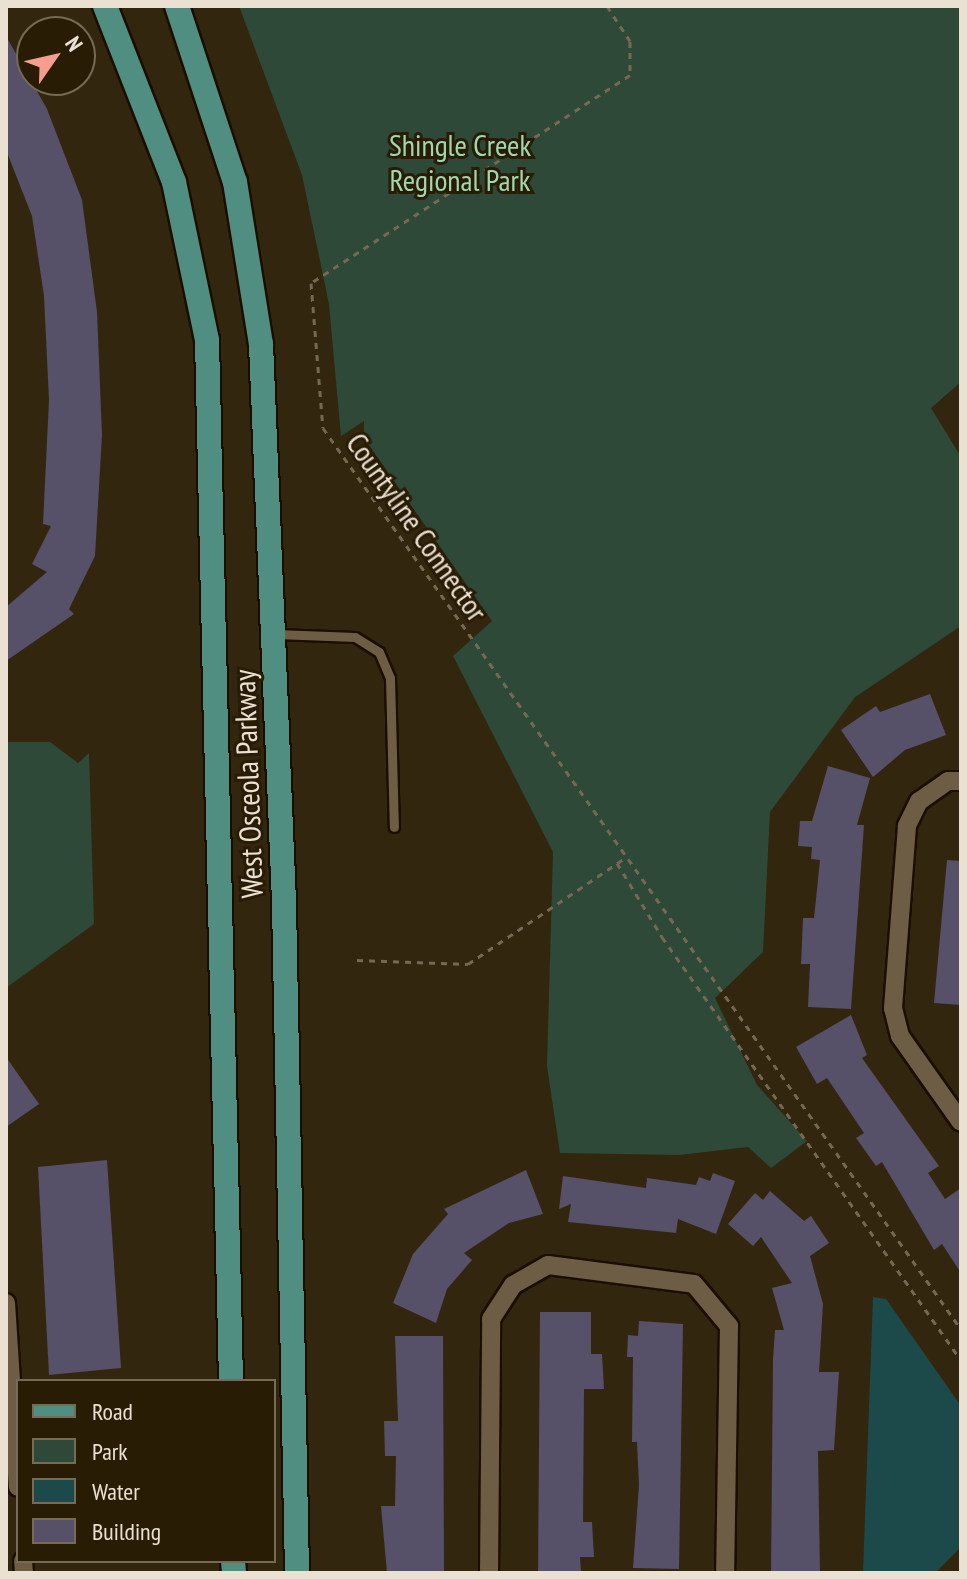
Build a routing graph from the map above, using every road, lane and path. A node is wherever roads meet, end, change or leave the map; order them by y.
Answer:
1 (105, 6) edge
2 (177, 6) edge
3 (607, 6) edge
4 (276, 634) junction
5 (961, 781) edge
6 (394, 827) dead end
7 (625, 858) junction
8 (617, 863) junction
9 (357, 960) dead end
10 (961, 1122) edge
11 (6, 1303) edge
12 (961, 1329) edge
13 (961, 1360) edge
14 (231, 1379) edge
15 (16, 1456) edge
16 (297, 1573) edge
17 (489, 1573) edge
18 (725, 1573) edge

1 - 14 main road, West Osceola Parkway
2 - 4 main road, West Osceola Parkway
3 - 7 path, Countyline Connector
4 - 6 lane
4 - 16 main road, West Osceola Parkway
5 - 10 street
7 - 8 path
7 - 12 path
8 - 9 path
8 - 13 path
11 - 15 street
17 - 18 street

